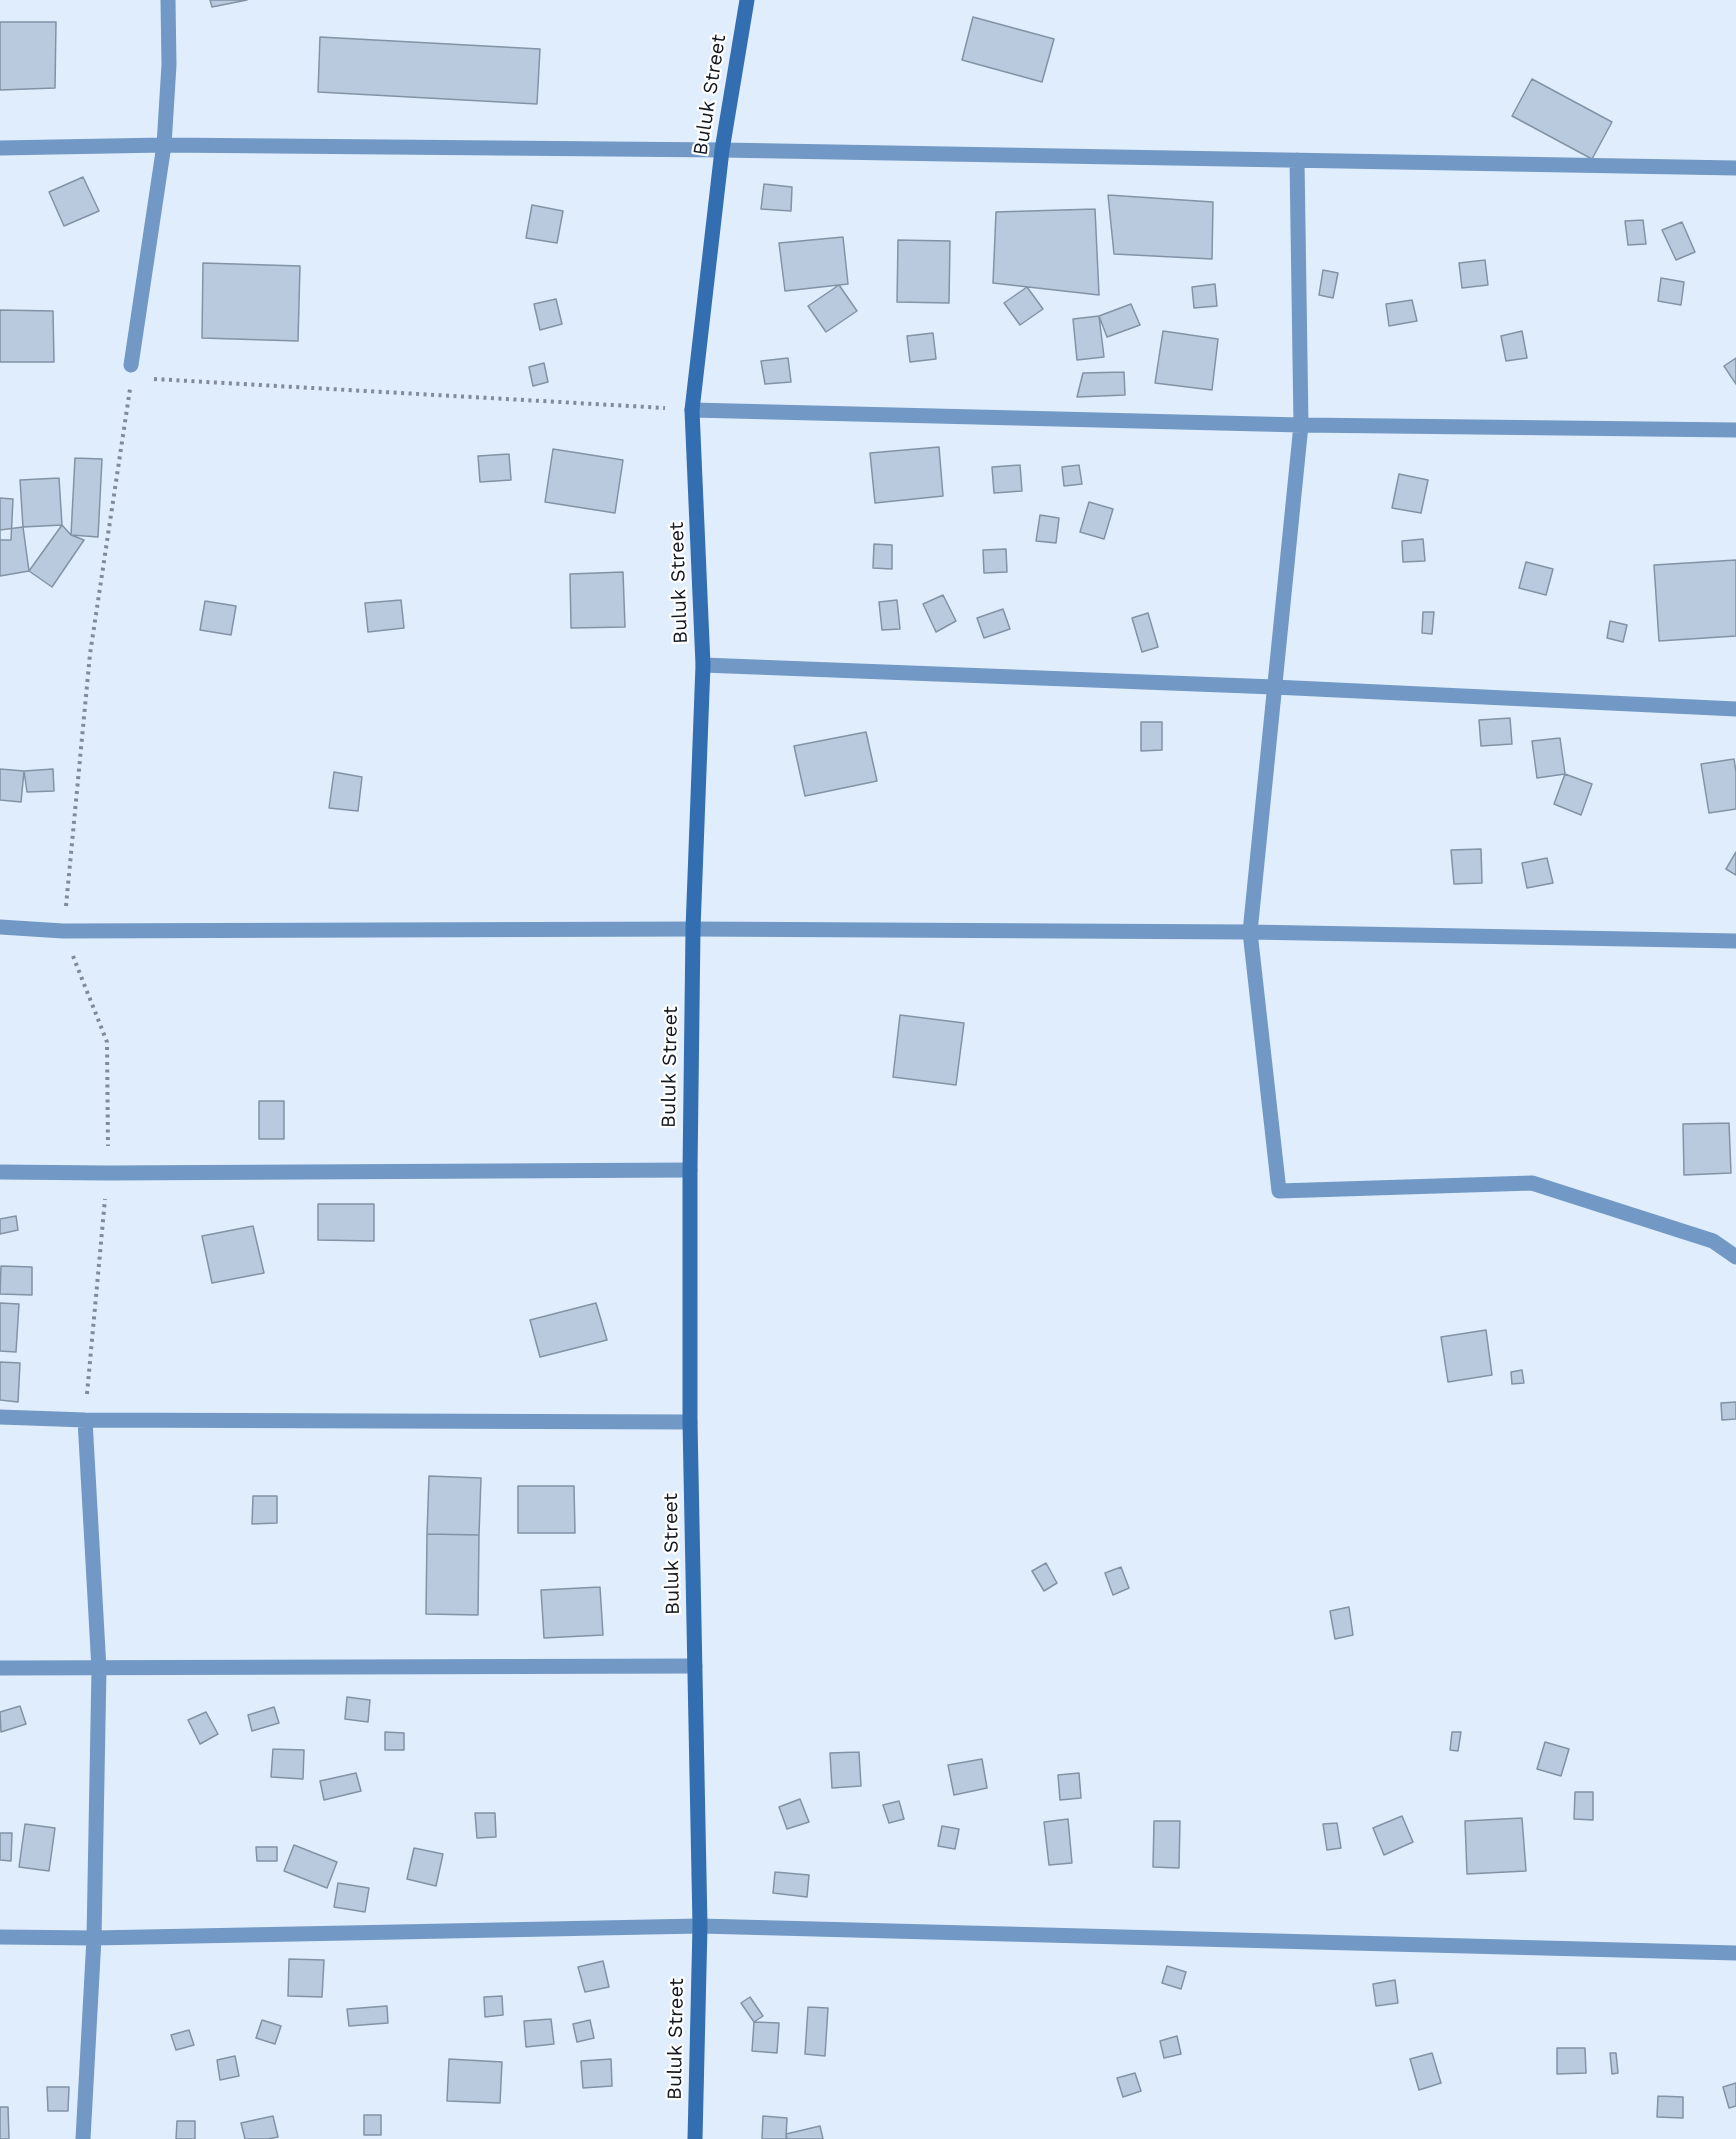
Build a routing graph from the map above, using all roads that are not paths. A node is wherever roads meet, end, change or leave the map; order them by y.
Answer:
1 (168, 0) edge
2 (747, 0) edge
3 (164, 145) junction
4 (0, 148) edge
5 (722, 150) junction
6 (1297, 160) junction
7 (1736, 168) edge
8 (131, 371) road end
9 (692, 410) junction
10 (1301, 425) junction
11 (1736, 429) edge
12 (703, 665) junction
13 (1274, 687) junction
14 (1736, 709) edge
15 (0, 927) edge
16 (693, 929) junction
17 (1250, 932) junction
18 (1736, 941) edge
19 (690, 1170) junction
20 (0, 1172) edge
21 (1736, 1257) edge
22 (0, 1417) edge
23 (84, 1420) junction
24 (690, 1422) junction
25 (695, 1666) junction
26 (0, 1668) edge
27 (99, 1669) junction
28 (700, 1926) junction
29 (0, 1937) edge
30 (94, 1938) junction
31 (1736, 1953) edge
32 (83, 2139) edge
33 (695, 2139) edge

1 - 3 street
2 - 5 street, Buluk Street
3 - 4 street
3 - 5 street
3 - 8 street
5 - 6 street
5 - 9 street, Buluk Street
6 - 7 street
6 - 10 street
9 - 10 street
9 - 12 street, Buluk Street
10 - 11 street
10 - 13 street
12 - 13 street
12 - 16 street, Buluk Street
13 - 14 street
13 - 17 street
15 - 16 street
16 - 17 street
16 - 19 street, Buluk Street
17 - 18 street
17 - 21 street
19 - 20 street
19 - 24 street, Buluk Street
22 - 23 street
23 - 24 street
23 - 27 street
24 - 25 street, Buluk Street
25 - 27 street
25 - 28 street, Buluk Street
26 - 27 street
27 - 30 street
28 - 30 street
28 - 31 street
28 - 33 street, Buluk Street
29 - 30 street
30 - 32 street

